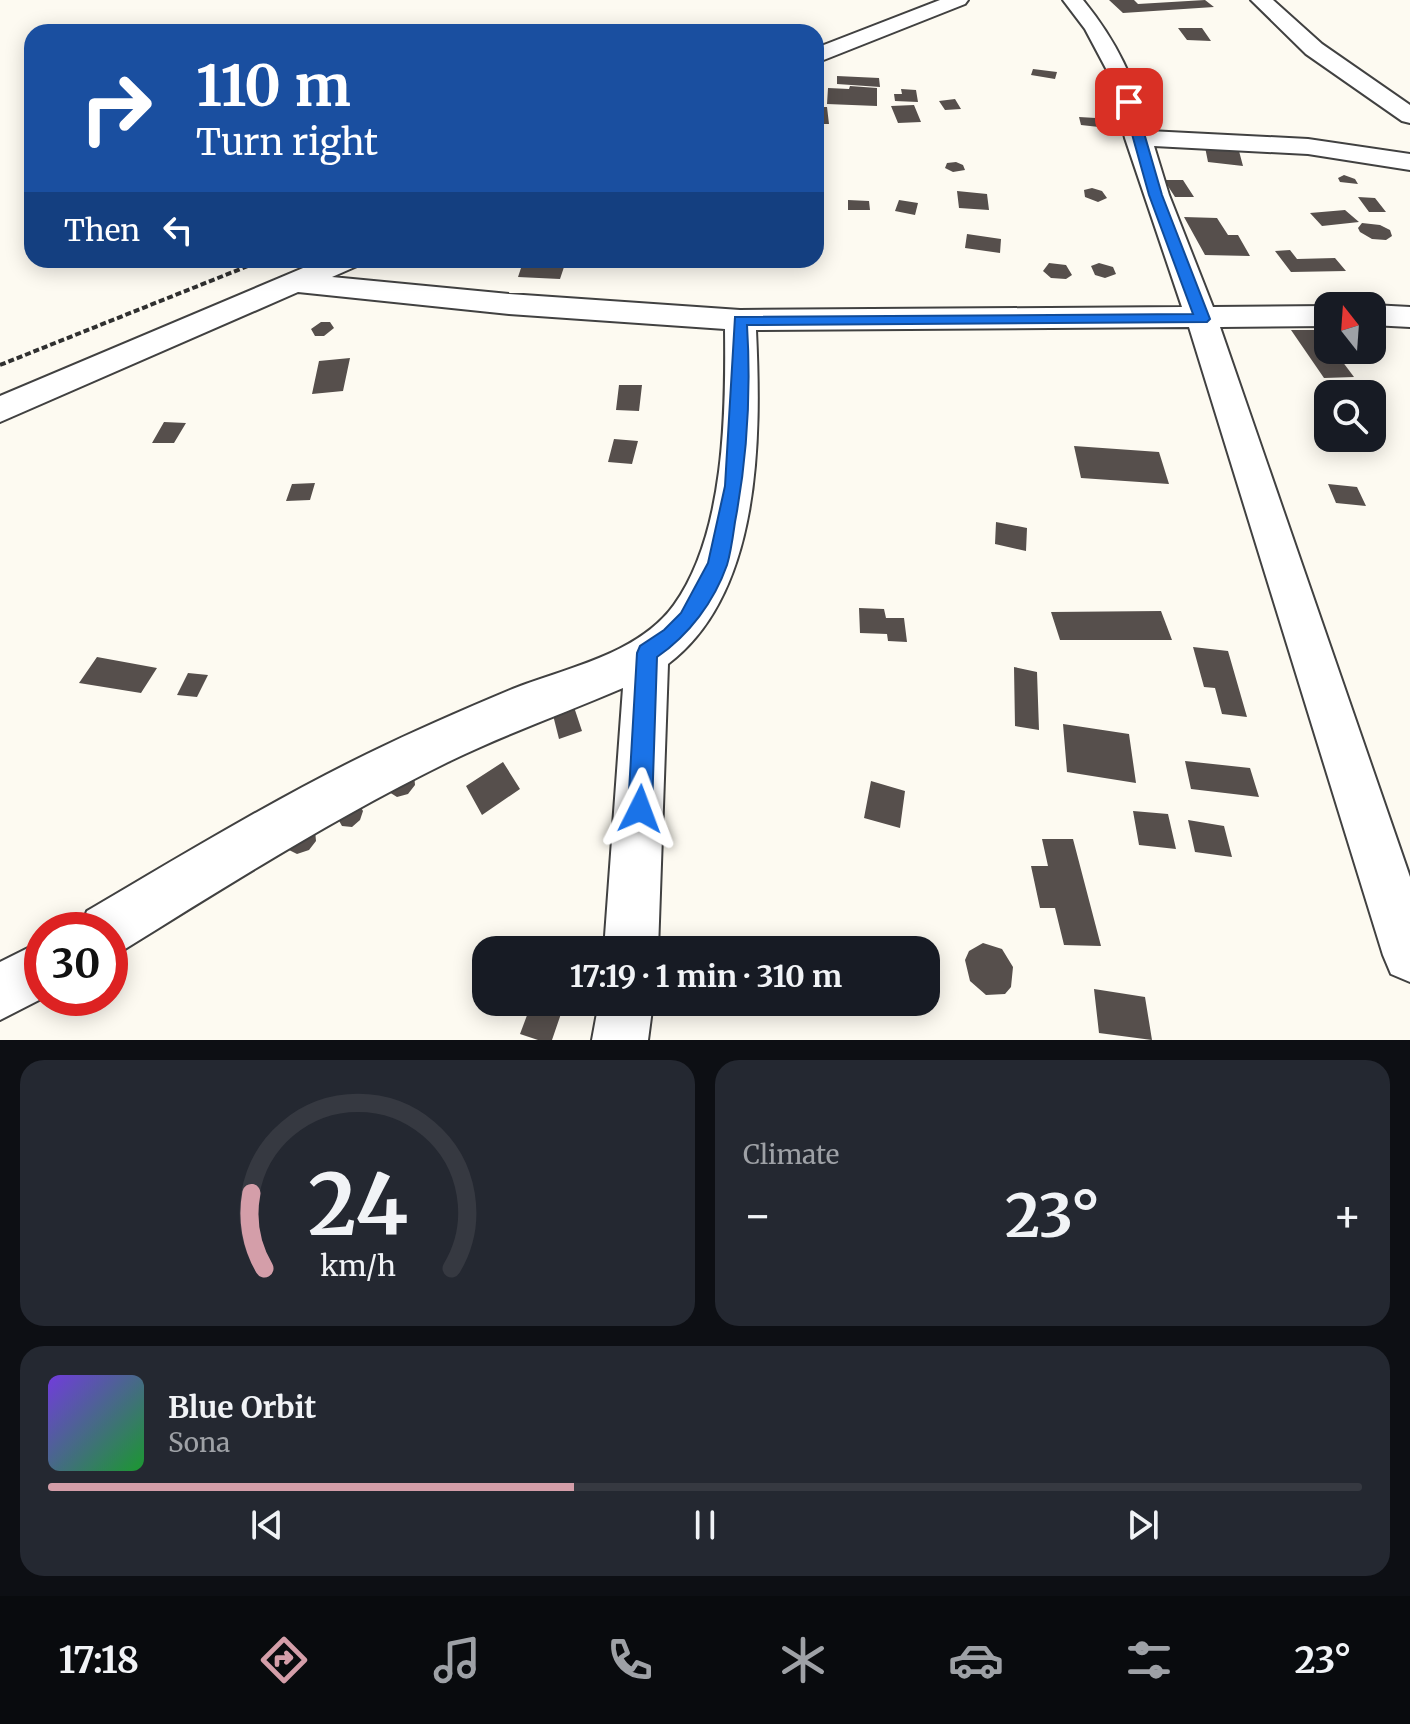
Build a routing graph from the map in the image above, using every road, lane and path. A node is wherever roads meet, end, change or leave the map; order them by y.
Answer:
1 (958, 0) edge
2 (1073, 0) edge
3 (1261, 0) edge
4 (824, 53) edge
5 (1410, 116) edge
6 (1137, 138) junction
7 (1410, 162) edge
8 (243, 268) edge
9 (329, 268) edge
10 (296, 283) junction
11 (1314, 316) edge
12 (1386, 316) edge
13 (1410, 317) edge
14 (1202, 319) junction
15 (740, 320) junction
16 (0, 365) edge
17 (0, 410) edge
18 (647, 653) junction
19 (128, 917) edge
20 (632, 936) edge
21 (1410, 955) edge
22 (24, 979) edge
23 (0, 993) edge
24 (624, 1016) edge
25 (620, 1040) edge

1 - 4 street
2 - 6 street
3 - 5 street
6 - 7 street
6 - 14 street
8 - 16 path
9 - 10 street
10 - 15 street
10 - 17 street
11 - 14 street
12 - 13 street
14 - 15 street
14 - 21 street
15 - 18 street
18 - 19 street
18 - 20 street
22 - 23 street
24 - 25 street

